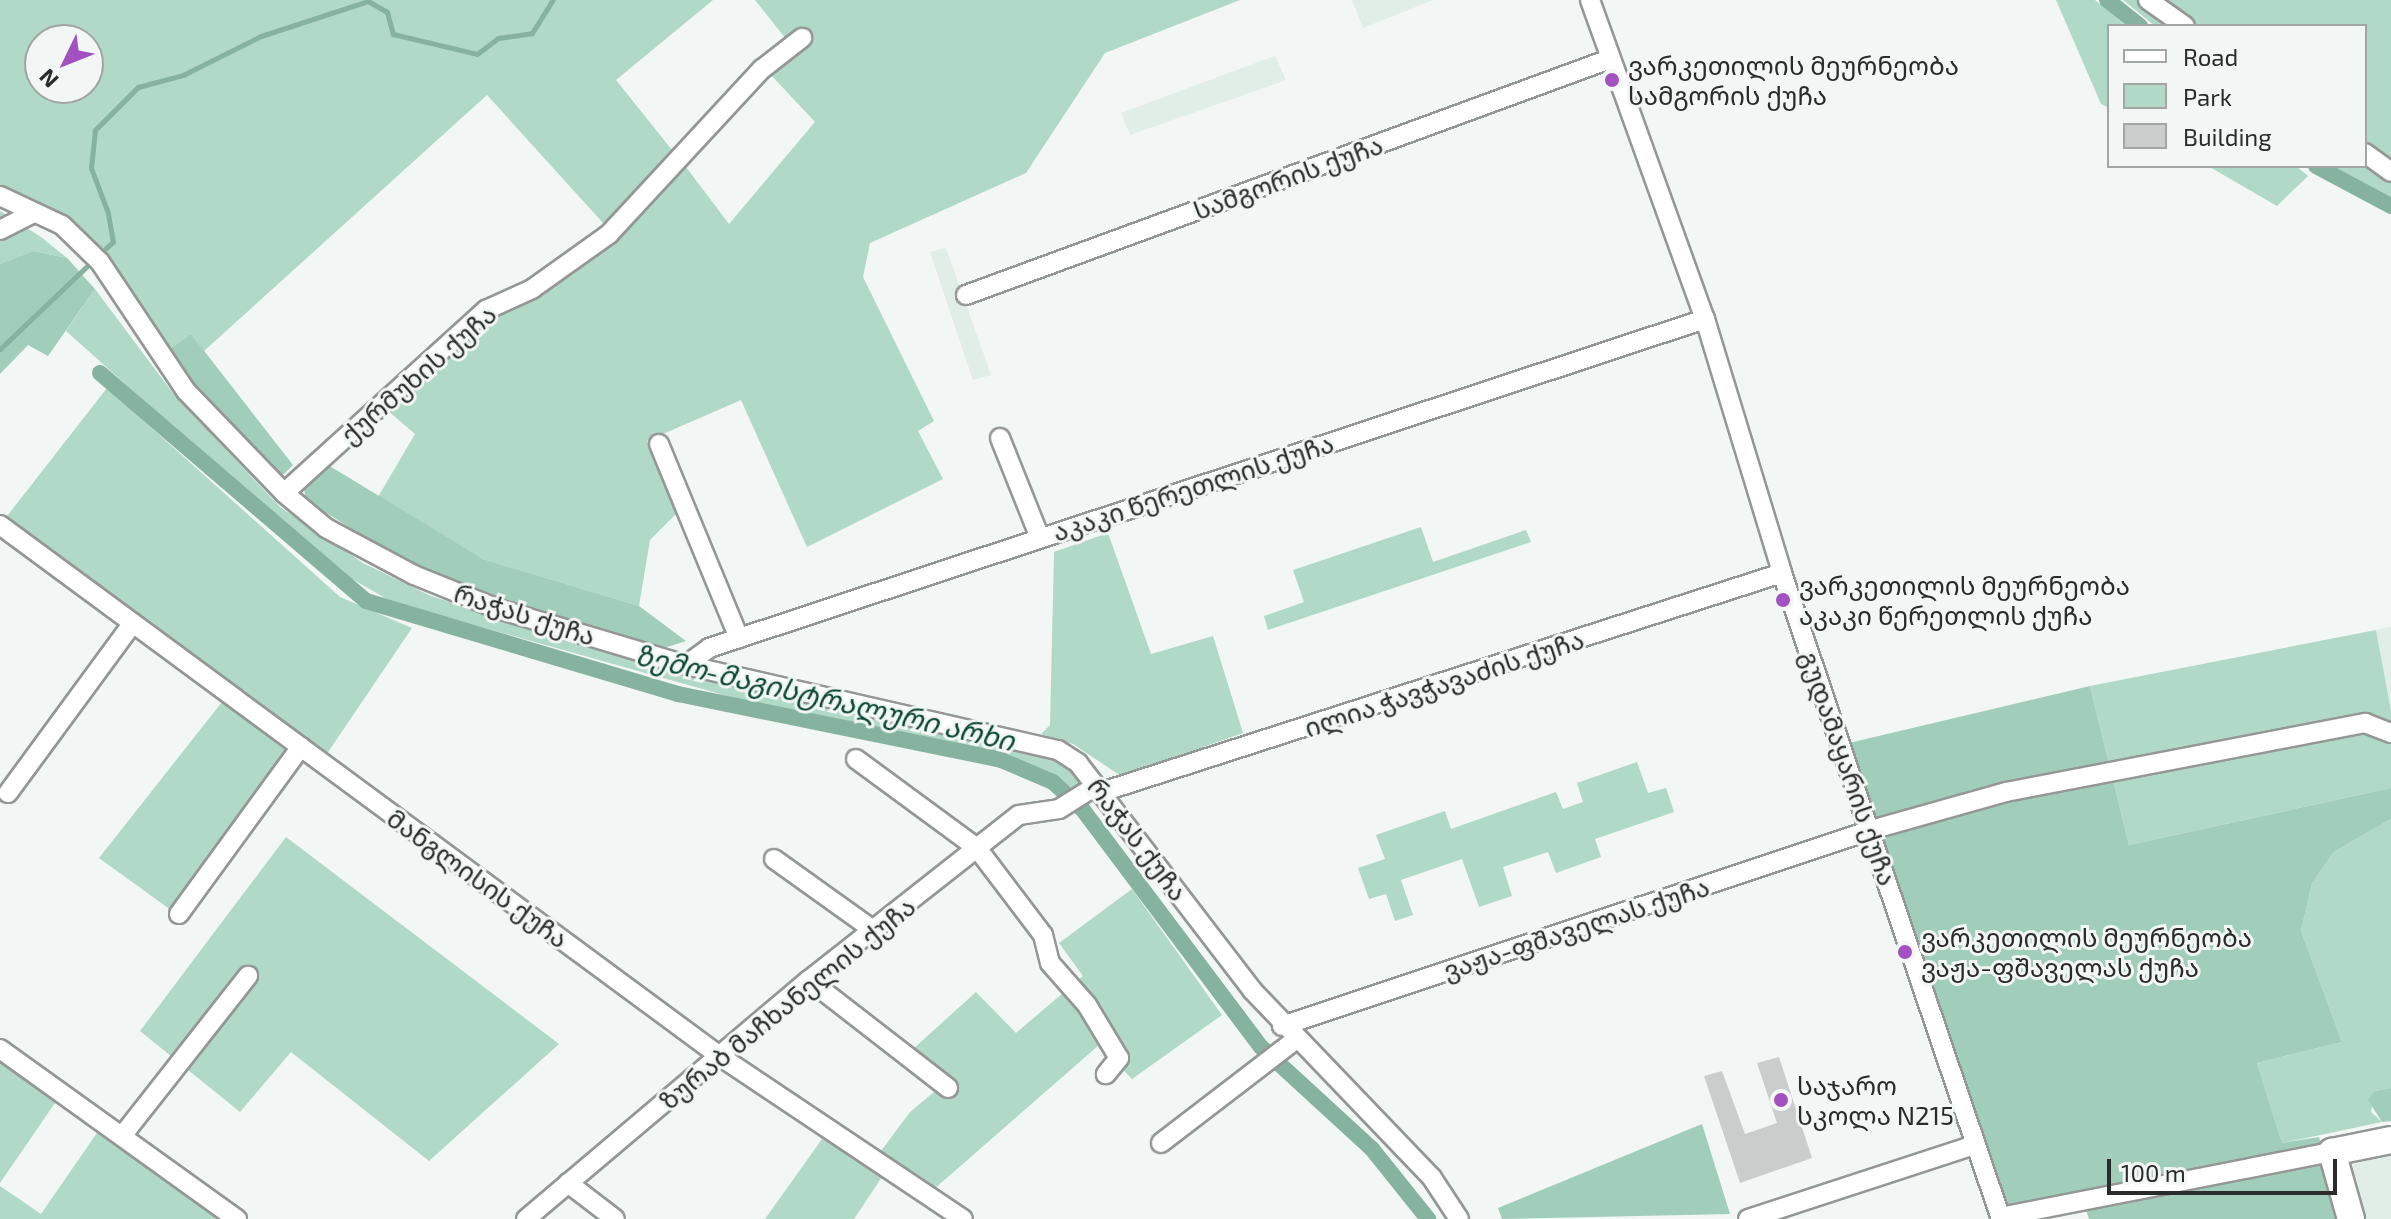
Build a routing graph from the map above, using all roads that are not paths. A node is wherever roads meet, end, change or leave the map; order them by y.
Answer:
1 (1590, 0) edge
2 (2148, 0) edge
3 (2182, 24) edge
4 (802, 38) dead end
5 (1610, 59) junction
6 (2367, 154) edge
7 (2391, 172) edge
8 (0, 196) edge
9 (31, 214) junction
10 (0, 230) edge
11 (966, 295) dead end
12 (1705, 319) junction
13 (1000, 438) dead end
14 (659, 444) dead end
15 (284, 493) junction
16 (0, 525) edge
17 (1040, 538) junction
18 (1782, 573) junction
19 (133, 623) junction
20 (739, 638) junction
21 (686, 665) junction
22 (2391, 733) edge
23 (301, 747) junction
24 (856, 759) dead end
25 (1098, 791) junction
26 (8, 793) dead end
27 (1059, 809) joint
28 (1871, 830) junction
29 (977, 848) junction
30 (774, 859) dead end
31 (179, 914) dead end
32 (873, 930) junction
33 (248, 976) dead end
34 (809, 980) junction
35 (1282, 1026) junction
36 (1295, 1040) junction
37 (0, 1049) edge
38 (721, 1057) junction
39 (1106, 1074) dead end
40 (948, 1088) dead end
41 (122, 1136) junction
42 (2391, 1140) edge
43 (1161, 1143) dead end
44 (1975, 1145) junction
45 (2332, 1152) junction
46 (568, 1183) junction
47 (2000, 1218) edge
48 (237, 1219) edge
49 (526, 1219) edge
50 (615, 1219) edge
51 (963, 1219) edge
52 (1459, 1219) edge
53 (1748, 1219) edge
54 (2351, 1219) edge

1 - 5 street, გუდამაყარის ქუჩა
2 - 3 street
4 - 15 street, ქურმუხის ქუჩა
5 - 11 street, სამგორის ქუჩა
5 - 12 street, გუდამაყარის ქუჩა
6 - 7 street
8 - 9 street, რაჭას ქუჩა
9 - 10 street
9 - 15 street, რაჭას ქუჩა
12 - 17 street, აკაკი წერეთლის ქუჩა
12 - 18 street, გუდამაყარის ქუჩა
13 - 17 street
14 - 20 street
15 - 21 street, რაჭას ქუჩა
16 - 19 street, მანგლისის ქუჩა
17 - 20 street, აკაკი წერეთლის ქუჩა
18 - 25 street, ილია ჭავჭავაძის ქუჩა
18 - 28 street, გუდამაყარის ქუჩა
19 - 23 street, მანგლისის ქუჩა
19 - 26 street
20 - 21 street, აკაკი წერეთლის ქუჩა
21 - 25 street, რაჭას ქუჩა
22 - 28 street, ვაჟა-ფშაველას ქუჩა
23 - 31 street
23 - 38 street, მანგლისის ქუჩა
24 - 29 street
25 - 27 street, ილია ჭავჭავაძის ქუჩა
25 - 35 street, რაჭას ქუჩა
27 - 29 street, ზურაბ მაჩხანელის ქუჩა
28 - 35 street, ვაჟა-ფშაველას ქუჩა
28 - 44 street, გუდამაყარის ქუჩა
29 - 32 street, ზურაბ მაჩხანელის ქუჩა
29 - 39 street
30 - 32 street
32 - 34 street, ზურაბ მაჩხანელის ქუჩა
33 - 41 street
34 - 38 street, ზურაბ მაჩხანელის ქუჩა
34 - 40 street
35 - 36 street, რაჭას ქუჩა
36 - 43 street
36 - 52 street, რაჭას ქუჩა
37 - 41 street
38 - 46 street, ზურაბ მაჩხანელის ქუჩა
38 - 51 street, მანგლისის ქუჩა
41 - 48 street
42 - 45 street
44 - 47 street, გუდამაყარის ქუჩა
44 - 53 street
45 - 47 street
45 - 54 street
46 - 49 street, ზურაბ მაჩხანელის ქუჩა
46 - 50 street

